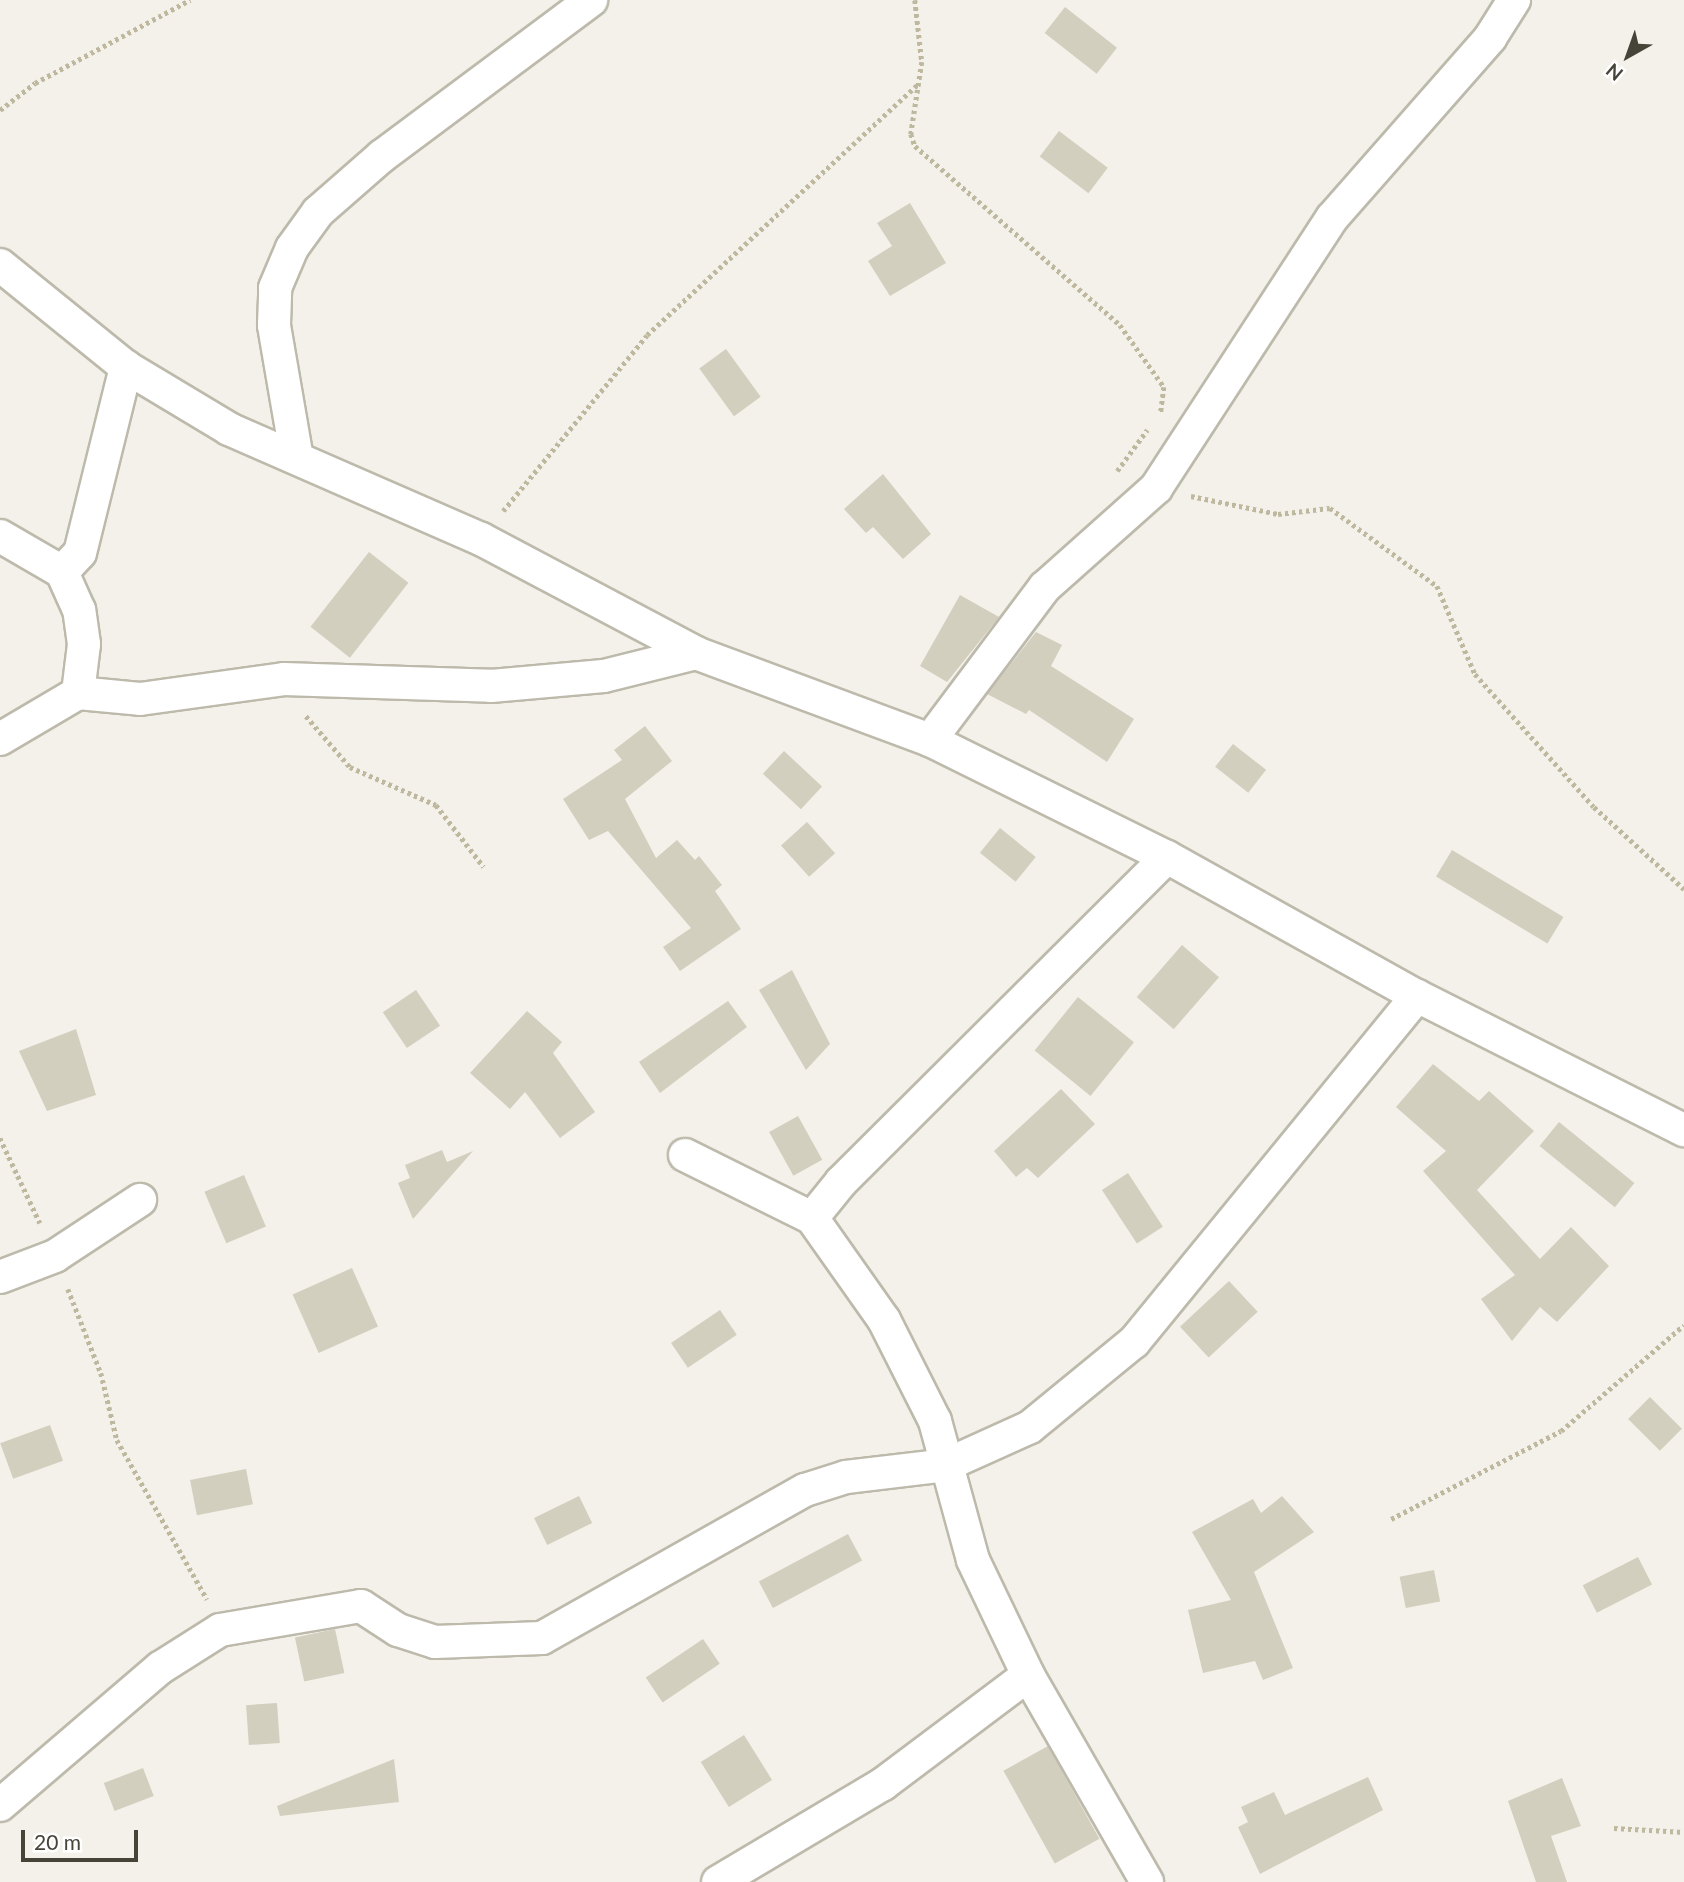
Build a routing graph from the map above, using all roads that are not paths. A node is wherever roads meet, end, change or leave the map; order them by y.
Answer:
1 (591, 0) edge
2 (1514, 0) edge
3 (0, 265) edge
4 (126, 367) junction
5 (296, 453) junction
6 (0, 536) edge
7 (62, 572) junction
8 (696, 653) junction
9 (78, 693) junction
10 (0, 739) edge
11 (930, 740) junction
12 (1167, 857) junction
13 (1417, 996) junction
14 (1684, 1130) edge
15 (685, 1155) dead end
16 (140, 1199) dead end
17 (812, 1218) junction
18 (0, 1276) edge
19 (946, 1465) junction
20 (1028, 1675) junction
21 (0, 1804) edge
22 (718, 1882) edge
23 (1147, 1882) edge

1 - 5 street
2 - 11 street
3 - 4 street
4 - 5 street
4 - 7 street
5 - 8 street
6 - 7 street
7 - 9 street
8 - 9 street
8 - 11 street
9 - 10 street
11 - 12 street
12 - 13 street
12 - 17 street
13 - 14 street
13 - 19 street
15 - 17 street
16 - 18 street
17 - 19 street
19 - 20 street
19 - 21 street
20 - 22 street
20 - 23 street

